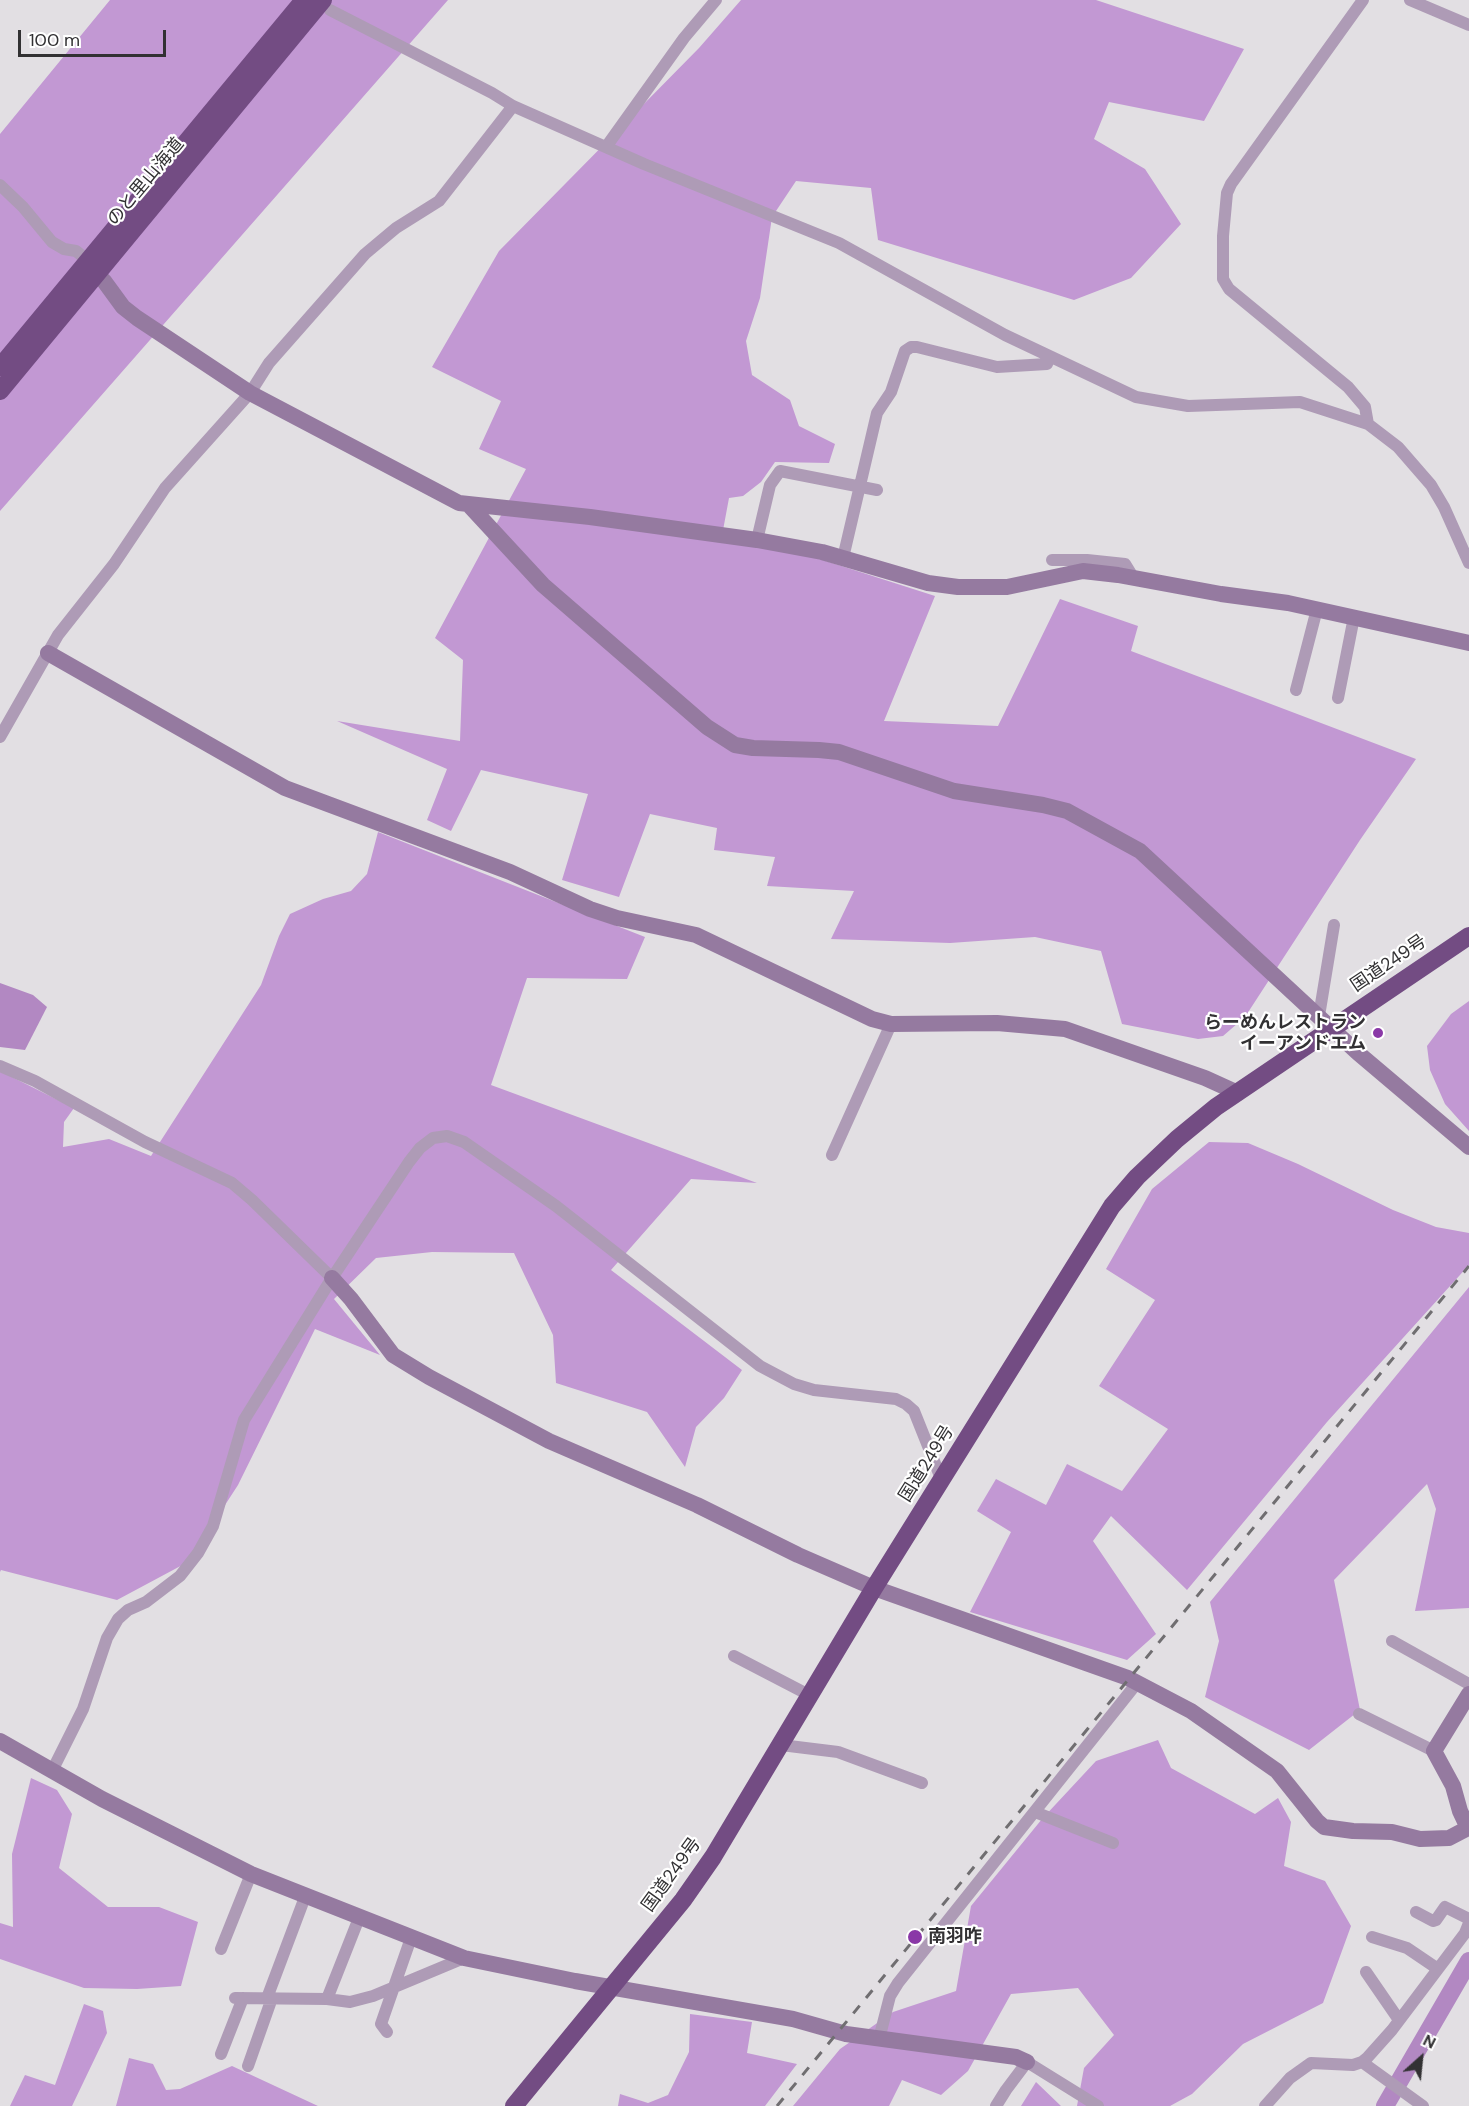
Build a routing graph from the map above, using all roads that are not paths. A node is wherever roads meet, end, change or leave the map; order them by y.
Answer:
1 (304, 0) edge
2 (716, 0) edge
3 (1363, 0) edge
4 (1410, 0) edge
5 (327, 5) edge
6 (1469, 25) edge
7 (513, 106) junction
8 (606, 147) junction
9 (0, 185) edge
10 (81, 255) dead end
11 (104, 281) dead end
12 (1050, 357) junction
13 (0, 367) edge
14 (0, 391) edge
15 (250, 393) junction
16 (1368, 424) junction
17 (859, 486) junction
18 (878, 490) dead end
19 (469, 505) junction
20 (757, 540) junction
21 (843, 558) junction
22 (1052, 561) dead end
23 (1469, 563) edge
24 (1133, 577) junction
25 (1317, 609) junction
26 (1354, 617) junction
27 (1469, 643) edge
28 (48, 653) junction
29 (1296, 690) dead end
30 (1338, 698) dead end
31 (0, 737) edge
32 (1334, 925) dead end
33 (1469, 936) edge
34 (1326, 1022) junction
35 (891, 1024) junction
36 (0, 1066) edge
37 (1238, 1093) junction
38 (1469, 1147) edge
39 (832, 1155) dead end
40 (332, 1278) junction
41 (942, 1481) junction
42 (874, 1588) junction
43 (1392, 1641) dead end
44 (734, 1656) dead end
45 (1137, 1683) junction
46 (1469, 1684) edge
47 (1469, 1694) edge
48 (811, 1696) junction
49 (1359, 1714) dead end
50 (0, 1741) edge
51 (781, 1745) junction
52 (1434, 1751) junction
53 (52, 1771) junction
54 (922, 1783) dead end
55 (1035, 1812) junction
56 (1469, 1829) edge
57 (1113, 1843) dead end
58 (251, 1874) junction
59 (305, 1897) junction
60 (1416, 1912) dead end
61 (359, 1918) junction
62 (1468, 1927) edge
63 (1372, 1937) dead end
64 (411, 1938) junction
65 (221, 1949) dead end
66 (465, 1958) junction
67 (1438, 1969) junction
68 (1366, 1972) dead end
69 (393, 1988) junction
70 (612, 1988) junction
71 (269, 1998) junction
72 (327, 1999) junction
73 (1400, 2019) junction
74 (387, 2032) dead end
75 (879, 2039) junction
76 (221, 2054) dead end
77 (1027, 2062) junction
78 (1362, 2062) junction
79 (248, 2066) dead end
80 (514, 2106) edge
81 (996, 2106) edge
82 (1098, 2106) edge
83 (1265, 2106) edge
84 (1423, 2106) edge

1 - 13 highway, のと里山海道
2 - 8 street
3 - 16 street
4 - 6 street
5 - 7 street
5 - 14 highway, のと里山海道
7 - 8 street
7 - 15 street
8 - 12 street
9 - 10 street
11 - 15 street
12 - 16 street
12 - 17 street
15 - 19 street
15 - 28 street
16 - 23 street
17 - 18 street
17 - 20 street
17 - 21 street
19 - 20 street
19 - 34 street
20 - 21 street
21 - 24 street
22 - 24 street
24 - 25 street
25 - 26 street
25 - 29 street
26 - 27 street
26 - 30 street
28 - 31 street
28 - 35 street
32 - 34 street
33 - 34 highway, 国道249号
34 - 37 highway, 国道249号
34 - 38 street
35 - 37 street
35 - 39 street
36 - 40 street
37 - 41 highway, 国道249号
40 - 41 street
40 - 42 street
40 - 53 street
41 - 42 highway, 国道249号
42 - 45 street
42 - 48 highway, 国道249号
43 - 46 street
44 - 48 street
45 - 55 street
45 - 56 street
47 - 52 street
48 - 51 highway, 国道249号
49 - 52 street
50 - 53 street
51 - 54 street
51 - 70 highway, 国道249号
52 - 56 street
53 - 58 street
55 - 57 street
55 - 75 street
58 - 59 street
58 - 65 street
59 - 61 street
59 - 71 street
60 - 62 street
61 - 64 street
61 - 72 street
62 - 67 street
63 - 67 street
64 - 66 street
64 - 69 street
66 - 69 street
66 - 70 street
67 - 73 street
68 - 73 street
69 - 72 street
69 - 74 street
70 - 75 street
70 - 80 highway, 国道249号
71 - 72 street
71 - 76 street
71 - 79 street
73 - 78 street
75 - 77 street
77 - 81 street
77 - 82 street
78 - 83 street
78 - 84 street

